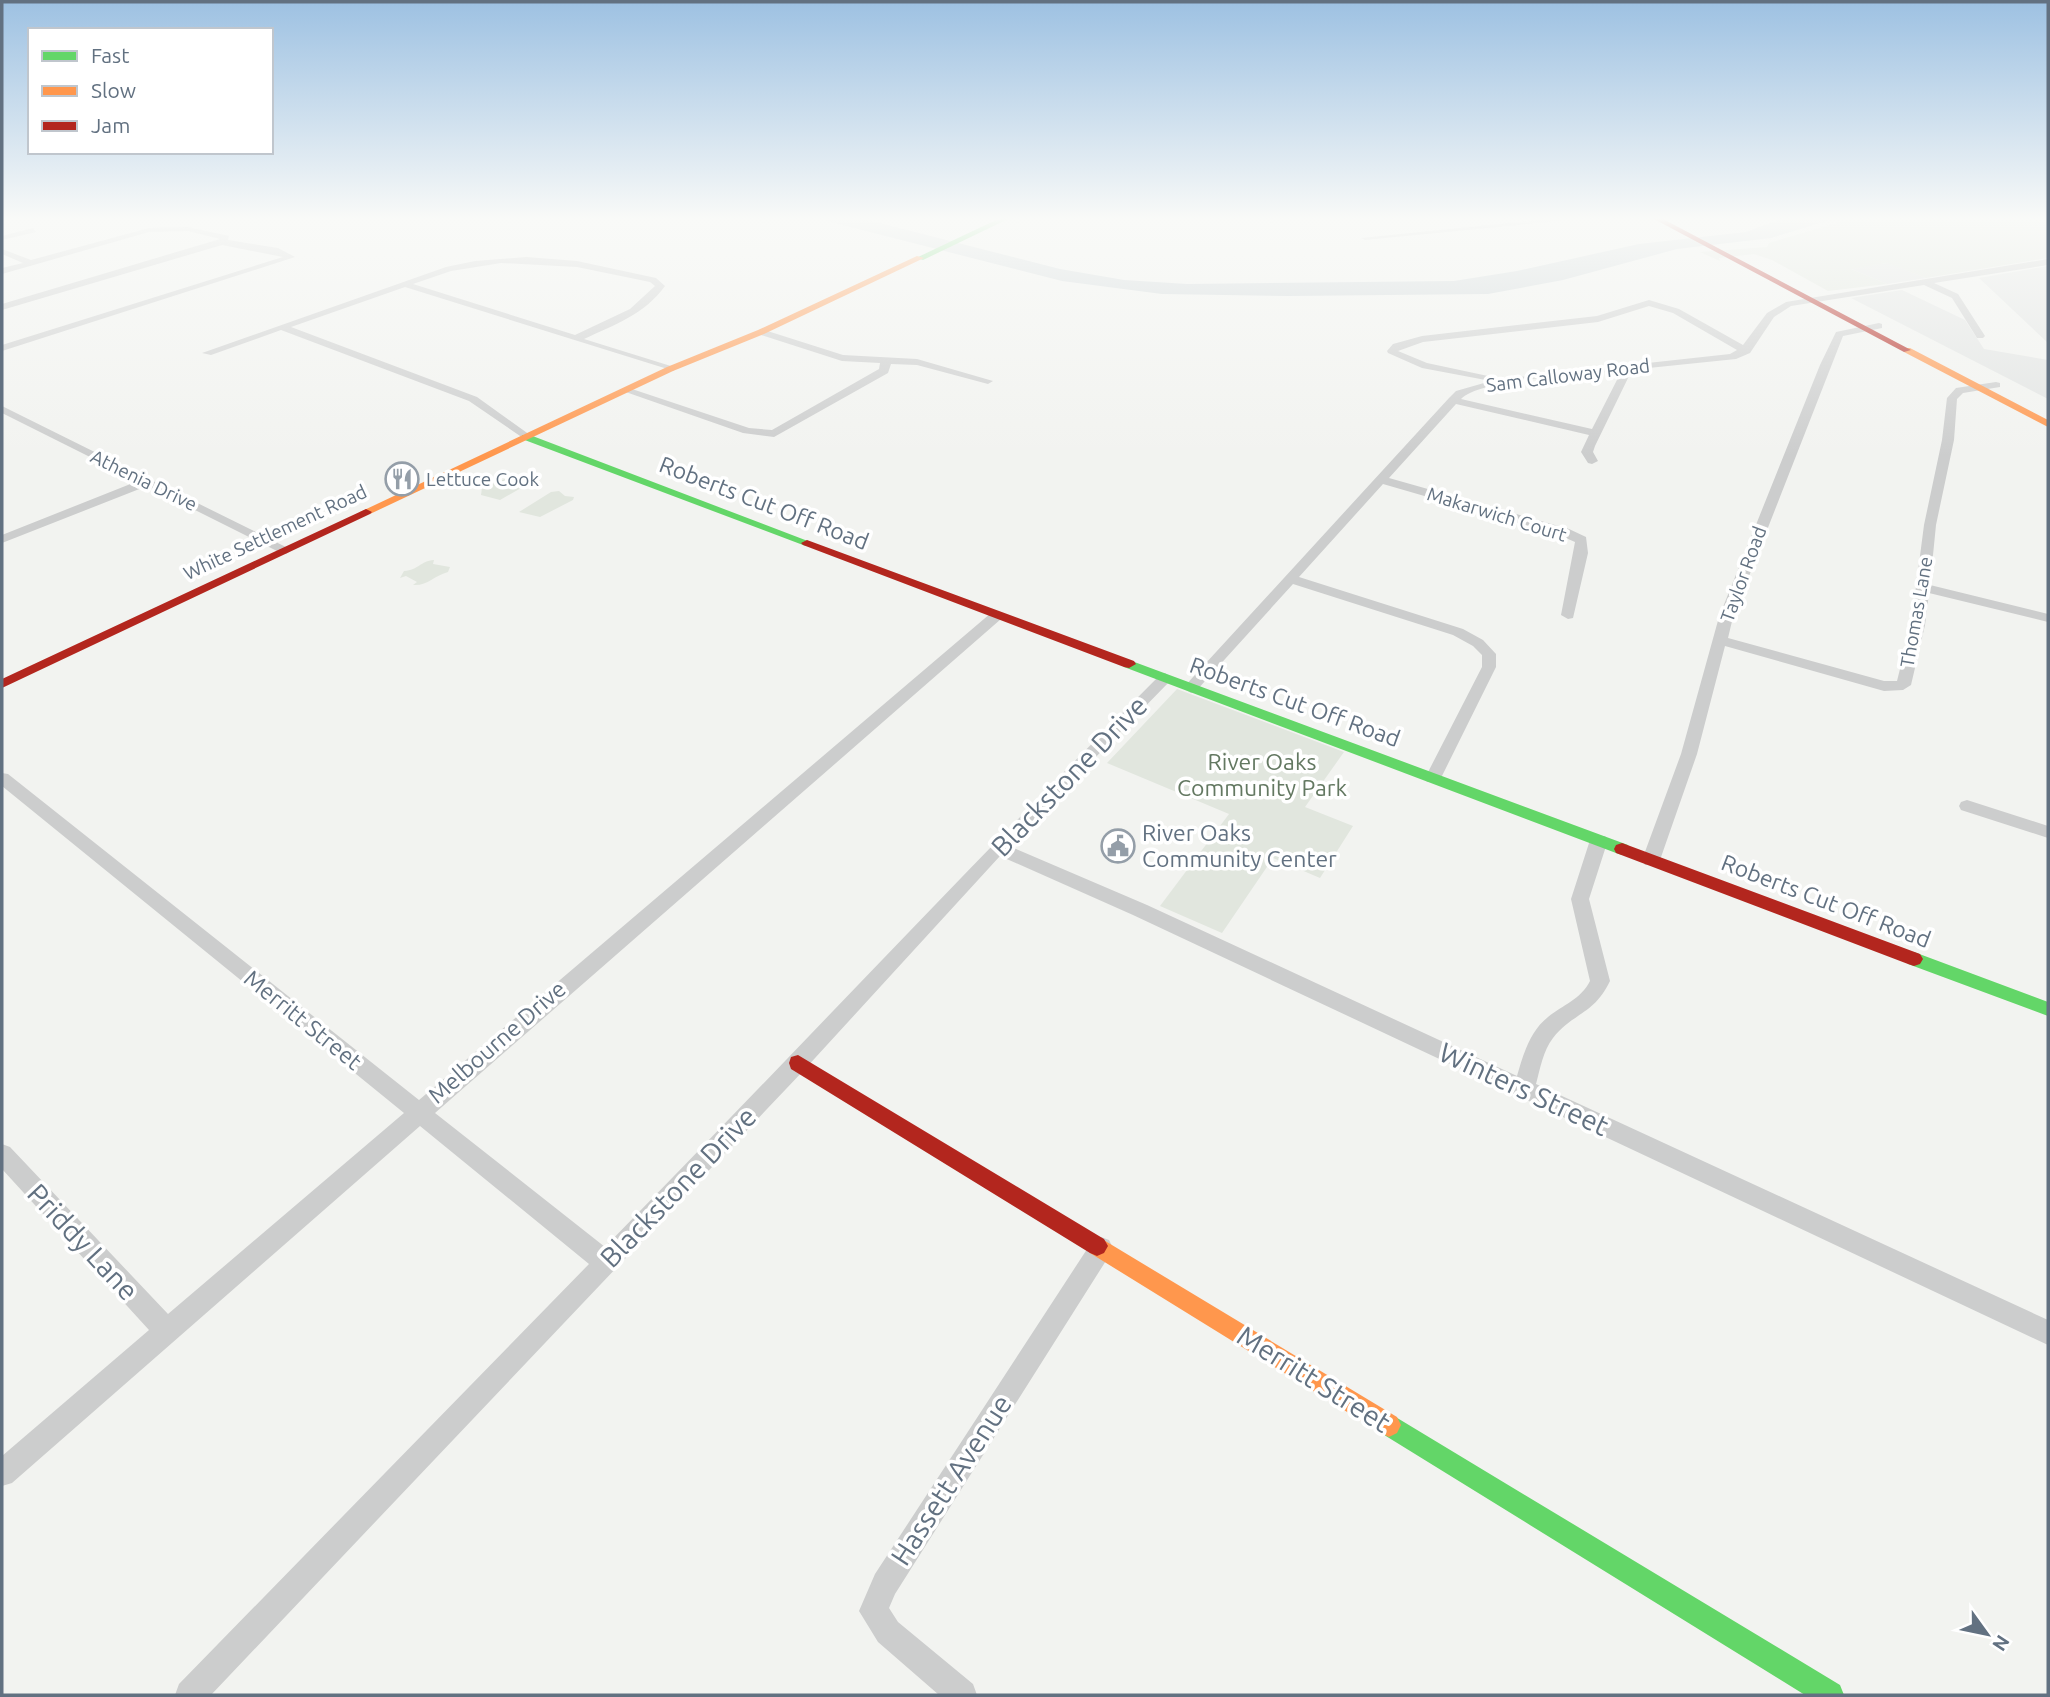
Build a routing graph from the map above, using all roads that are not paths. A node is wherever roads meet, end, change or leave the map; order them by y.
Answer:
1 (32, 298) edge
2 (160, 298) edge
3 (363, 298) edge
4 (447, 298) edge
5 (649, 298) edge
6 (827, 298) edge
7 (1818, 298) joint
8 (1956, 298) edge
9 (2, 307) edge
10 (778, 320) junction
11 (281, 327) junction
12 (1872, 327) junction
13 (761, 332) junction
14 (1980, 336) dead end
15 (575, 339) junction
16 (719, 347) junction
17 (2, 348) edge
18 (1746, 351) junction
19 (207, 353) dead end
20 (886, 360) junction
21 (1623, 367) junction
22 (670, 369) junction
23 (988, 381) dead end
24 (1508, 381) junction
25 (1996, 385) junction
26 (1978, 387) junction
27 (625, 390) junction
28 (1453, 400) junction
29 (2, 409) edge
30 (2048, 412) edge
31 (2048, 424) edge
32 (1596, 433) junction
33 (526, 437) junction
34 (1592, 461) dead end
35 (1381, 480) junction
36 (148, 481) junction
37 (2, 539) edge
38 (286, 550) junction
39 (1291, 579) junction
40 (1922, 587) junction
41 (996, 615) junction
42 (1568, 615) dead end
43 (2048, 618) edge
44 (1720, 640) junction
45 (1165, 678) junction
46 (2, 684) edge
47 (1191, 688) junction
48 (2, 778) edge
49 (1433, 778) junction
50 (1966, 806) dead end
51 (2048, 832) edge
52 (1599, 840) junction
53 (998, 848) junction
54 (1651, 860) junction
55 (2048, 1009) edge
56 (798, 1063) junction
57 (1524, 1088) junction
58 (417, 1111) junction
59 (2, 1154) edge
60 (1101, 1248) junction
61 (605, 1262) junction
62 (165, 1329) junction
63 (2048, 1333) edge
64 (2, 1473) edge
65 (190, 1695) edge
66 (962, 1695) edge
67 (1830, 1695) edge

1 - 9 street
2 - 17 street
3 - 11 street
4 - 15 street
5 - 15 street
6 - 10 main road, White Settlement Road
7 - 12 main road
7 - 18 street
8 - 14 street
10 - 13 main road, White Settlement Road
10 - 16 main road, White Settlement Road
11 - 19 street
11 - 33 street
12 - 25 main road
12 - 26 main road
12 - 44 street, Taylor Road
13 - 16 main road, White Settlement Road
13 - 20 street
15 - 22 street
16 - 22 main road, White Settlement Road
18 - 21 street, Sam Calloway Road
18 - 24 street
20 - 23 street
20 - 27 street
21 - 24 street, Sam Calloway Road
21 - 32 street
22 - 27 main road, White Settlement Road
24 - 28 street, Sam Calloway Road
25 - 26 street, Thomas Lane
25 - 30 main road
26 - 31 main road
26 - 40 street, Thomas Lane
27 - 33 main road, White Settlement Road
28 - 32 street
28 - 35 street, Sam Calloway Road
29 - 36 street, Athenia Drive
32 - 34 street
33 - 38 main road, White Settlement Road
33 - 41 main road, Roberts Cut Off Road
35 - 39 street, Sam Calloway Road
35 - 42 street, Makarwich Court
36 - 37 street
36 - 38 street, Athenia Drive
38 - 46 main road, White Settlement Road
39 - 47 street, Sam Calloway Road
39 - 49 street
40 - 43 street
40 - 44 street, Thomas Lane
41 - 45 main road, Roberts Cut Off Road
41 - 58 street, Melbourne Drive
44 - 54 street, Taylor Road
45 - 47 main road, Roberts Cut Off Road
45 - 53 street, Blackstone Drive
47 - 49 main road, Roberts Cut Off Road
48 - 58 street, Merritt Street
49 - 52 main road, Roberts Cut Off Road
50 - 51 street
52 - 54 main road, Roberts Cut Off Road
52 - 57 street
53 - 56 street, Blackstone Drive
53 - 57 street, Winters Street
54 - 55 main road, Roberts Cut Off Road
56 - 60 main road, Merritt Street
56 - 61 street, Blackstone Drive
57 - 63 street, Winters Street
58 - 61 street, Merritt Street
58 - 62 street, Melbourne Drive
59 - 62 street, Priddy Lane
60 - 66 street, Hassett Avenue
60 - 67 main road, Merritt Street
61 - 65 street, Blackstone Drive
62 - 64 street, Melbourne Drive

